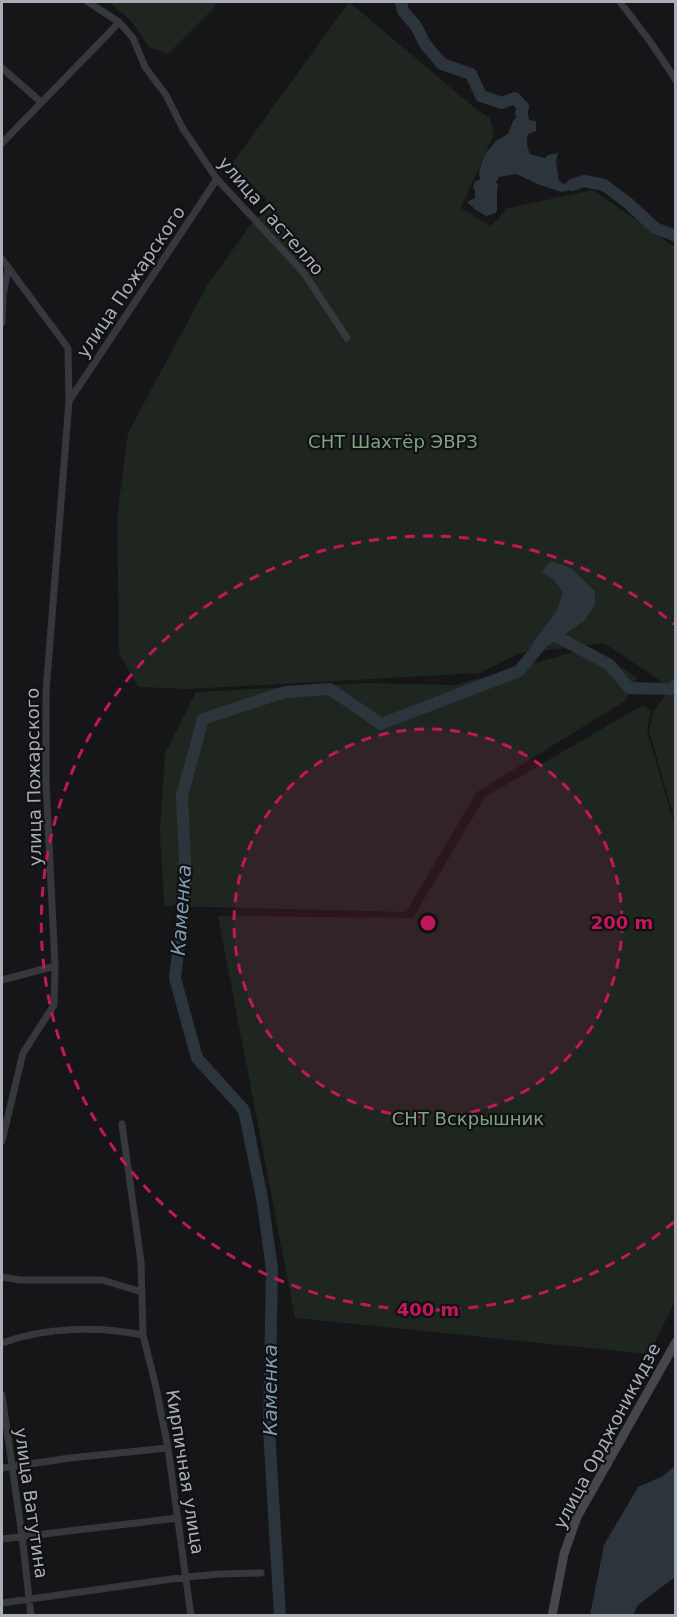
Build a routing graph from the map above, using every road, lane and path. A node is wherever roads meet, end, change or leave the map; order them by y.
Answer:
1 (88, 2) edge
2 (620, 2) edge
3 (119, 22) junction
4 (2, 68) edge
5 (675, 80) edge
6 (41, 102) junction
7 (2, 143) edge
8 (217, 179) junction
9 (2, 260) edge
10 (8, 269) junction
11 (2, 323) edge
12 (347, 338) dead end
13 (69, 401) junction
14 (55, 966) junction
15 (2, 980) edge
16 (122, 1124) dead end
17 (2, 1141) edge
18 (2, 1277) edge
19 (142, 1292) junction
20 (143, 1335) junction
21 (675, 1342) edge
22 (2, 1343) edge
23 (2, 1395) edge
24 (168, 1448) junction
25 (11, 1467) junction
26 (2, 1468) edge
27 (178, 1518) junction
28 (22, 1536) junction
29 (2, 1539) edge
30 (261, 1574) dead end
31 (186, 1577) junction
32 (29, 1599) junction
33 (2, 1603) edge
34 (31, 1616) edge
35 (191, 1616) edge
36 (552, 1616) edge

1 - 3 street, улица Гастелло
2 - 5 street
3 - 6 street
3 - 8 street, улица Гастелло
4 - 6 street
6 - 7 street
8 - 12 street, улица Гастелло
8 - 13 street, улица Пожарского
9 - 10 street, улица Пожарского
10 - 11 street
10 - 13 street, улица Пожарского
13 - 14 street, улица Пожарского
14 - 15 street
14 - 17 street, улица Пожарского
16 - 19 street, Кирпичная улица
18 - 19 street
19 - 20 street, Кирпичная улица
20 - 22 street
20 - 24 street, Кирпичная улица
21 - 36 main road, улица Орджоникидзе
23 - 25 street, улица Ватутина
24 - 25 street
24 - 27 street, Кирпичная улица
25 - 26 street
25 - 28 street, улица Ватутина
27 - 28 street
27 - 31 street, Кирпичная улица
28 - 29 street
28 - 32 street, улица Ватутина
30 - 31 street
31 - 32 street
31 - 35 street, Кирпичная улица
32 - 33 street
32 - 34 street, улица Ватутина

